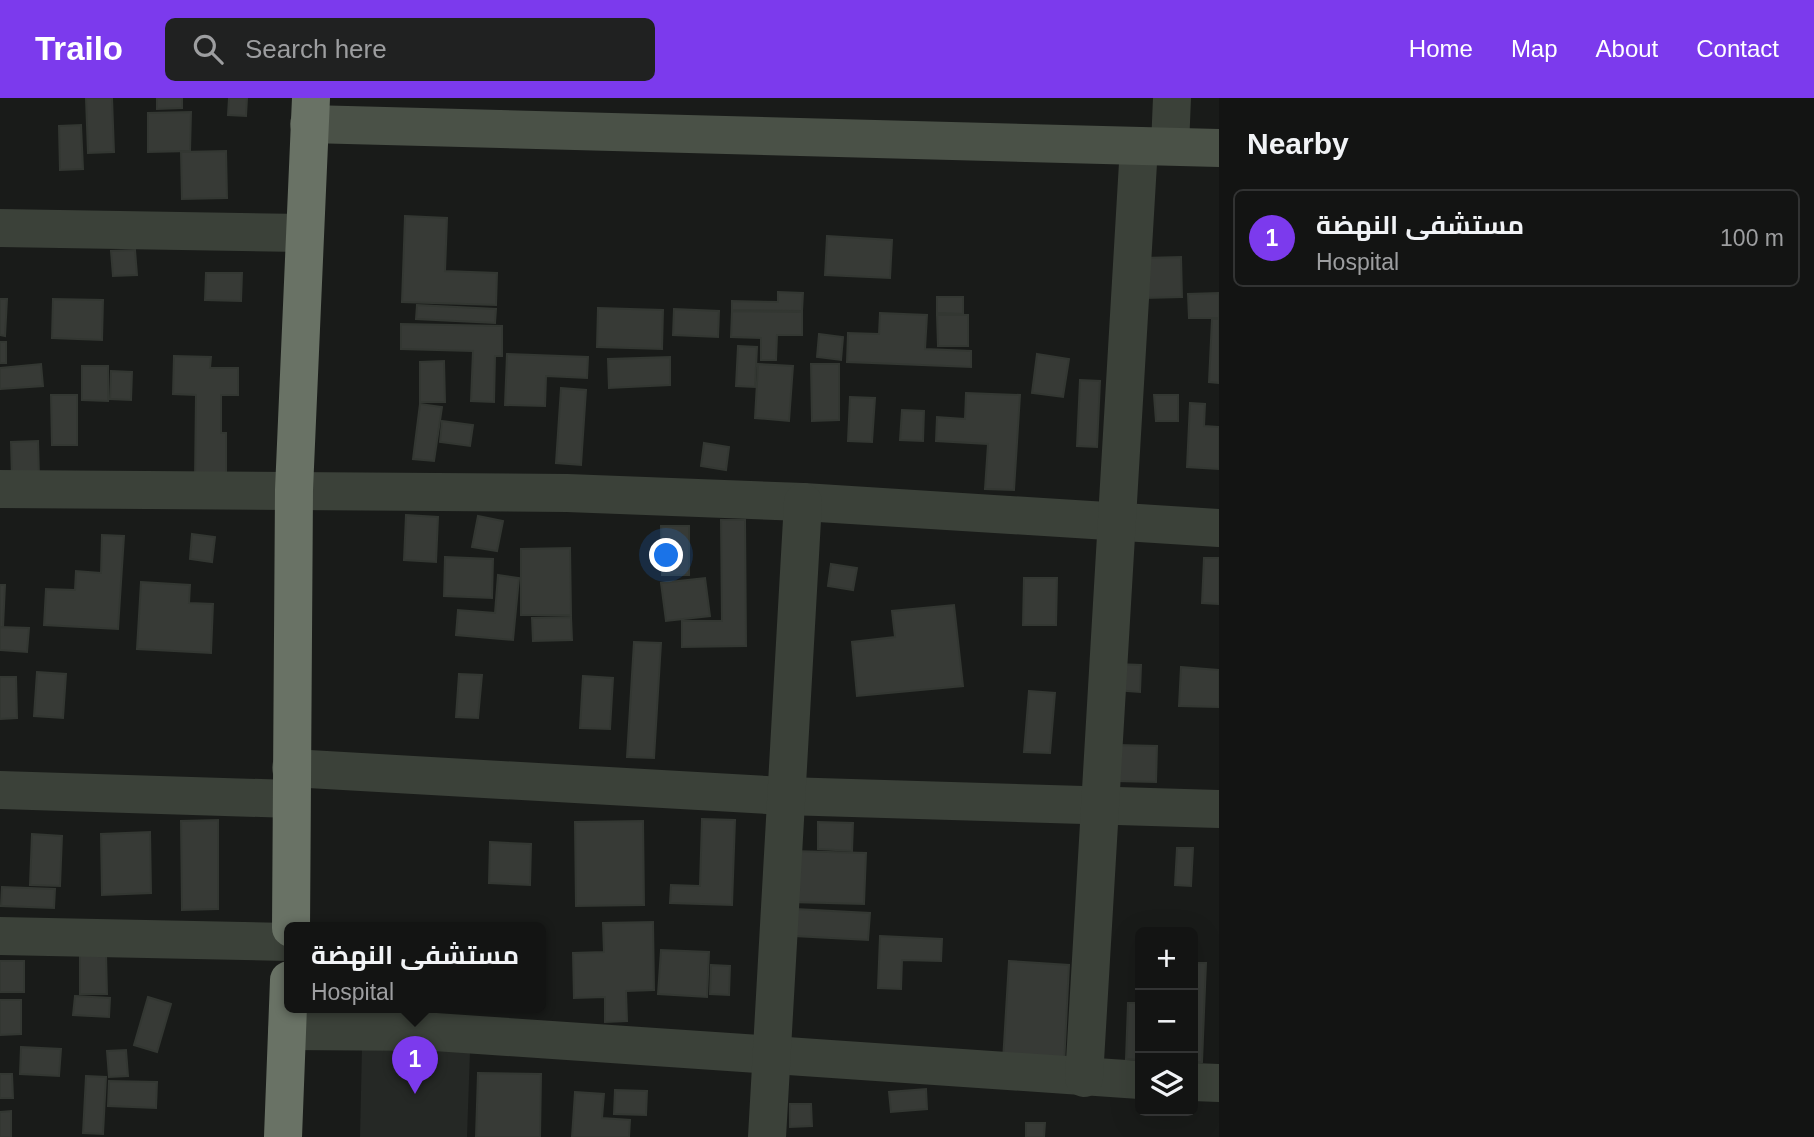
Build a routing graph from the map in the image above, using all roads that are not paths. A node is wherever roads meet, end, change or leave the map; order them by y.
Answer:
1 (1172, 98) edge
2 (310, 111) edge
3 (1155, 146) junction
4 (1219, 148) edge
5 (0, 228) edge
6 (303, 233) junction
7 (0, 489) edge
8 (294, 490) junction
9 (803, 502) junction
10 (1117, 524) junction
11 (1219, 528) edge
12 (291, 784) junction
13 (0, 790) edge
14 (785, 796) junction
15 (1101, 804) junction
16 (1219, 809) edge
17 (291, 922) edge
18 (0, 936) edge
19 (284, 942) edge
20 (288, 1013) edge
21 (287, 1031) junction
22 (770, 1056) junction
23 (1084, 1078) junction
24 (1135, 1080) edge
25 (1198, 1082) edge
26 (1219, 1083) edge
27 (283, 1137) edge
28 (767, 1137) edge

1 - 3 street
2 - 3 street
2 - 6 highway
3 - 4 street
3 - 10 street
5 - 6 street
6 - 8 highway
7 - 8 street
8 - 9 street
8 - 12 highway
9 - 10 street
9 - 14 street
10 - 11 street
10 - 15 street
12 - 13 street
12 - 14 street
12 - 17 highway
14 - 15 street
14 - 22 street
15 - 16 street
15 - 23 street
18 - 19 street
20 - 21 highway
21 - 22 street
21 - 27 highway
22 - 23 street
22 - 28 street
23 - 24 street
25 - 26 street

